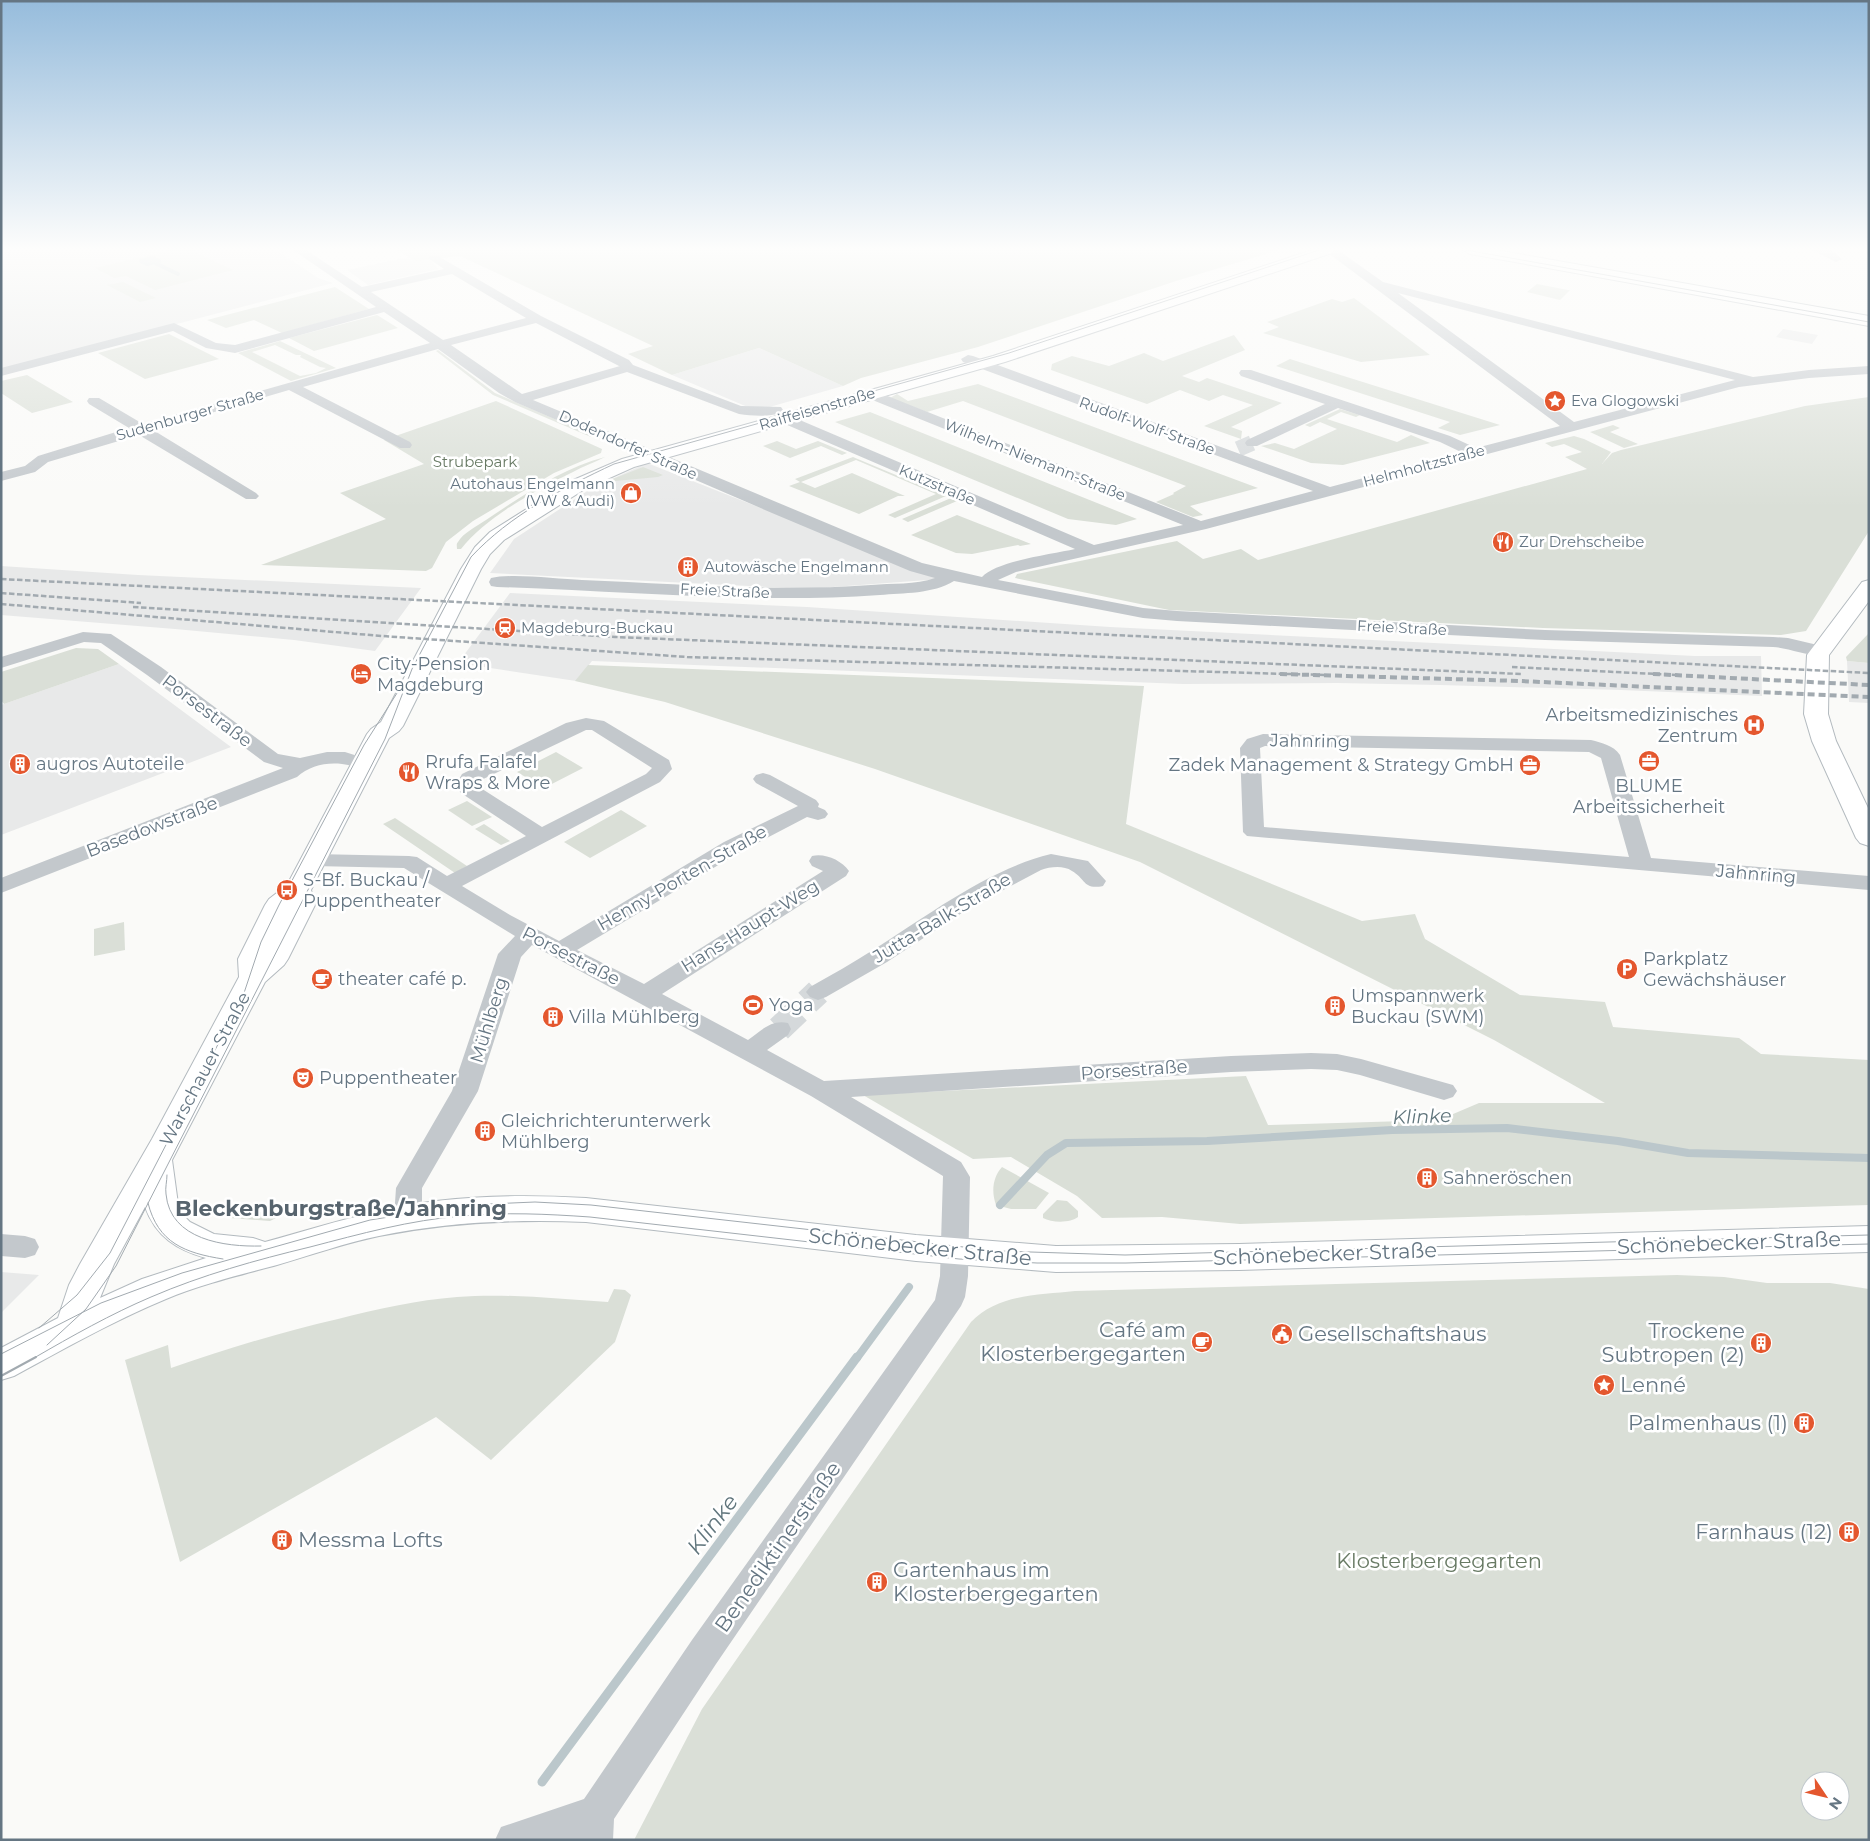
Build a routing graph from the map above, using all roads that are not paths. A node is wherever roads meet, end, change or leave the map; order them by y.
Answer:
1 (140, 336) edge
2 (192, 336) edge
3 (283, 336) edge
4 (428, 336) edge
5 (468, 336) edge
6 (570, 336) edge
7 (1045, 336) edge
8 (1054, 336) edge
9 (1448, 336) edge
10 (1579, 336) edge
11 (439, 343) junction
12 (974, 361) junction
13 (628, 368) junction
14 (1869, 370) edge
15 (1, 372) edge
16 (1246, 373) dead end
17 (1752, 380) junction
18 (291, 386) junction
19 (870, 394) junction
20 (520, 399) junction
21 (94, 401) dead end
22 (805, 402) junction
23 (1338, 403) junction
24 (779, 414) junction
25 (1571, 427) junction
26 (141, 429) junction
27 (406, 445) dead end
28 (1239, 449) junction
29 (1474, 452) junction
30 (642, 453) junction
31 (1, 477) edge
32 (1327, 491) junction
33 (251, 496) dead end
34 (1200, 526) junction
35 (1092, 550) junction
36 (950, 576) junction
37 (497, 582) dead end
38 (986, 583) junction
39 (1868, 588) edge
40 (1820, 651) junction
41 (1, 663) edge
42 (305, 764) junction
43 (363, 764) junction
44 (763, 779) dead end
45 (541, 836) junction
46 (1869, 838) edge
47 (314, 860) junction
48 (820, 861) dead end
49 (1642, 864) junction
50 (1095, 881) dead end
51 (1869, 883) edge
52 (447, 885) junction
53 (1, 886) edge
54 (529, 935) junction
55 (560, 950) junction
56 (818, 992) tunnel mouth
57 (645, 994) junction
58 (779, 1030) tunnel mouth
59 (749, 1052) junction
60 (820, 1090) junction
61 (1444, 1091) dead end
62 (156, 1160) junction
63 (408, 1218) junction
64 (1869, 1239) edge
65 (280, 1250) junction
66 (954, 1252) junction
67 (74, 1326) junction
68 (1, 1365) edge
69 (595, 1827) edge
70 (514, 1840) edge

1 - 15 street
2 - 3 street
4 - 11 street, Dodendorfer Straße
5 - 11 street, Sudenburger Straße
6 - 13 street
7 - 12 main road, Raiffeisenstraße
8 - 12 main road, Raiffeisenstraße
9 - 25 street
10 - 17 street
11 - 18 street, Sudenburger Straße
11 - 20 street, Dodendorfer Straße
12 - 19 main road, Raiffeisenstraße
12 - 22 main road, Raiffeisenstraße
12 - 28 street, Rudolf-Wolf-Straße
13 - 20 street
13 - 24 street
14 - 17 street, Helmholtzstraße
16 - 23 street
17 - 25 street, Helmholtzstraße
18 - 26 street, Sudenburger Straße
18 - 27 street
19 - 24 main road, Raiffeisenstraße
19 - 34 street, Wilhelm-Niemann-Straße
20 - 30 street, Dodendorfer Straße
21 - 26 street
22 - 24 main road, Raiffeisenstraße
22 - 30 main road
23 - 28 street
23 - 29 street
24 - 30 main road, Raiffeisenstraße
24 - 35 street, Kutzstraße
25 - 29 street, Helmholtzstraße
26 - 31 street, Sudenburger Straße
26 - 33 street
28 - 32 street, Rudolf-Wolf-Straße
29 - 32 street, Helmholtzstraße
30 - 36 street, Dodendorfer Straße
30 - 43 main road, Warschauer Straße
32 - 34 street, Helmholtzstraße
34 - 35 street, Helmholtzstraße
35 - 38 street, Helmholtzstraße
36 - 37 street, Freie Straße
36 - 38 street, Dodendorfer Straße
38 - 40 street, Freie Straße
39 - 40 main road
40 - 46 main road
41 - 42 street, Porsestraße
42 - 43 street, Porsestraße
42 - 53 street, Basedowstraße
43 - 47 main road, Warschauer Straße
44 - 55 street, Henny-Porten-Straße
45 - 45 street
45 - 52 street
47 - 52 street, Porsestraße
47 - 62 main road, Warschauer Straße
48 - 57 street, Hans-Haupt-Weg
49 - 49 street, Jahnring
49 - 51 street, Jahnring
50 - 56 street, Jutta-Balk-Straße
52 - 54 street, Porsestraße
54 - 55 street, Porsestraße
54 - 63 street, Mühlberg
55 - 57 street, Porsestraße
57 - 59 street, Porsestraße
58 - 59 street
59 - 60 street, Porsestraße
60 - 61 street, Porsestraße
60 - 66 street, Porsestraße
62 - 65 main road, Warschauer Straße
62 - 67 main road, Warschauer Straße
63 - 65 main road, Schönebecker Straße
63 - 66 main road, Schönebecker Straße
64 - 66 main road, Schönebecker Straße
65 - 67 main road, Schönebecker Straße
66 - 69 street, Benediktinerstraße
67 - 68 main road, Schönebecker Straße
69 - 70 street

